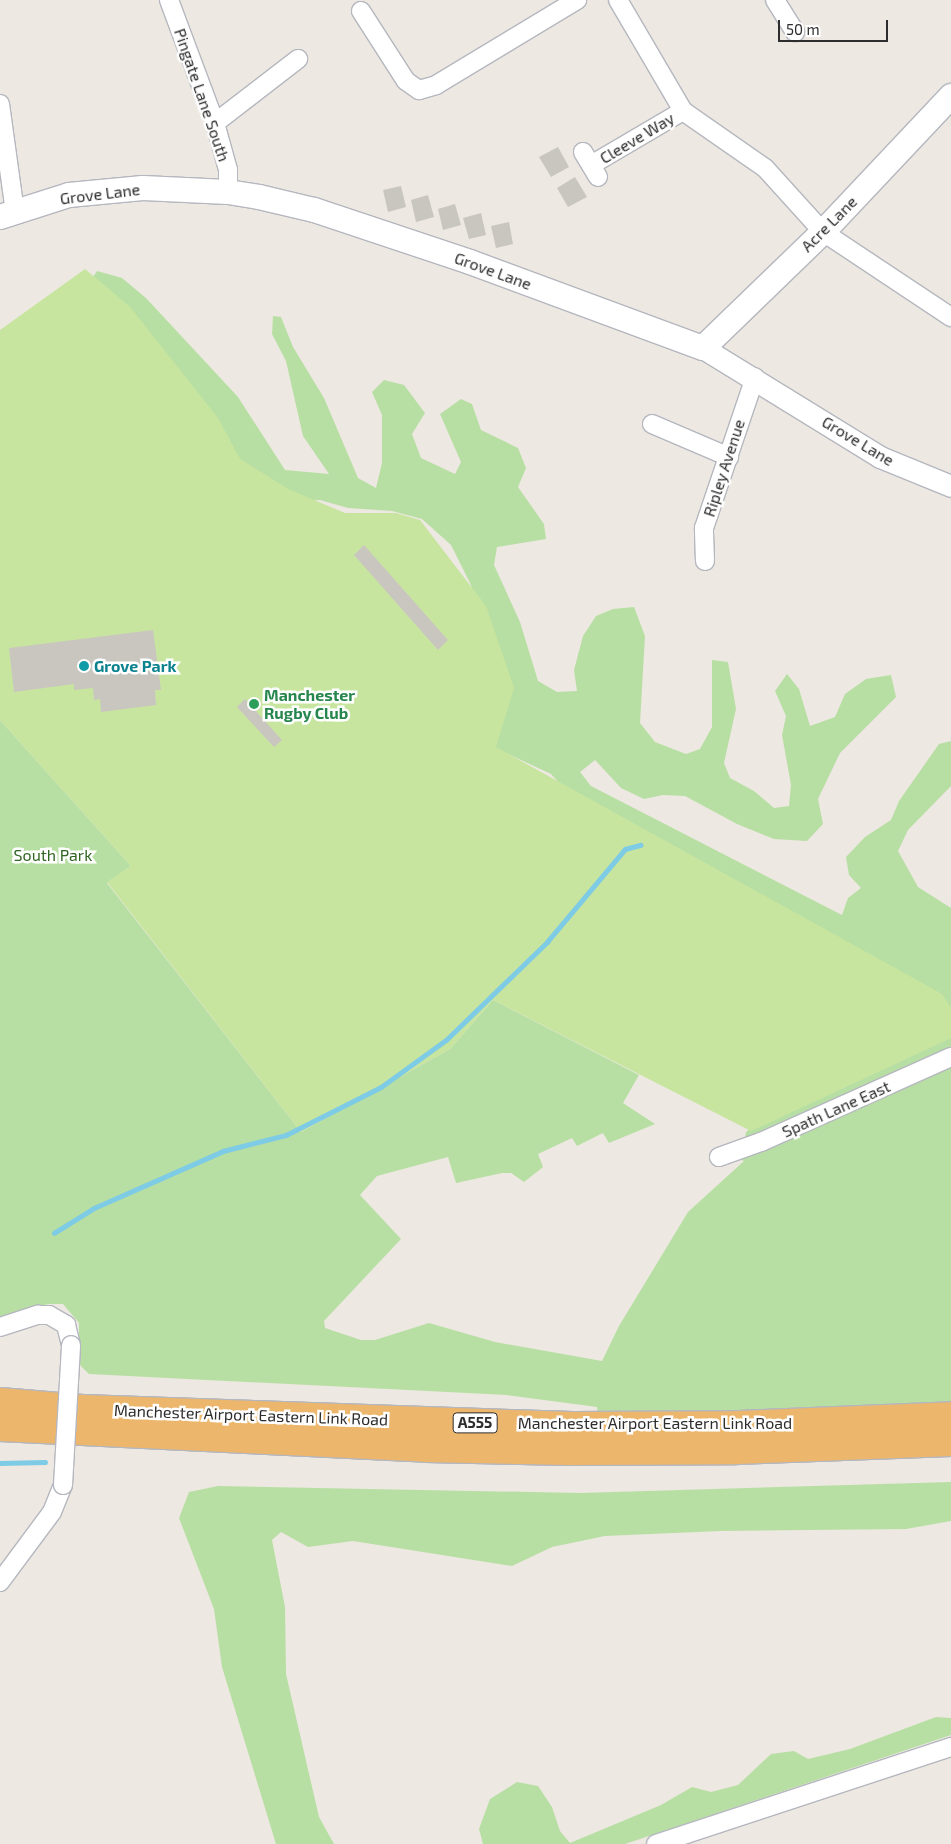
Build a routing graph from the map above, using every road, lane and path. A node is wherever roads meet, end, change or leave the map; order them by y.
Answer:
1 (169, 0) edge
2 (577, 0) edge
3 (618, 0) edge
4 (775, 0) edge
5 (360, 11) dead end
6 (795, 32) dead end
7 (298, 58) dead end
8 (951, 96) edge
9 (0, 104) edge
10 (683, 111) junction
11 (215, 123) junction
12 (591, 165) dead end
13 (228, 192) junction
14 (7, 215) edge
15 (823, 232) junction
16 (951, 318) edge
17 (703, 348) junction
18 (755, 377) junction
19 (652, 424) dead end
20 (729, 457) junction
21 (951, 486) edge
22 (705, 561) dead end
23 (951, 1057) edge
24 (719, 1158) dead end
25 (0, 1327) edge
26 (0, 1386) edge
27 (0, 1402) edge
28 (162, 1410) junction
29 (951, 1416) edge
30 (0, 1427) edge
31 (951, 1442) edge
32 (0, 1582) edge
33 (951, 1747) edge
34 (656, 1844) edge

1 - 11 street, Pingate Lane South
2 - 5 street
3 - 10 street
4 - 6 street
7 - 11 street
8 - 15 main road, Acre Lane
9 - 14 street
10 - 12 street, Cleeve Way
10 - 15 street
11 - 13 street, Pingate Lane South
13 - 14 main road, Grove Lane
13 - 17 main road, Grove Lane
15 - 16 street
15 - 17 main road, Acre Lane
17 - 18 street, Grove Lane
18 - 20 street, Ripley Avenue
18 - 21 street, Grove Lane
19 - 20 street
20 - 22 street, Ripley Avenue
23 - 24 street, Spath Lane East
25 - 32 street, bridge
26 - 28 highway
27 - 28 highway, Manchester Airport Eastern Link Road / A555
28 - 29 highway, Manchester Airport Eastern Link Road / A555
30 - 31 highway, Manchester Airport Eastern Link Road / A555
33 - 34 street

